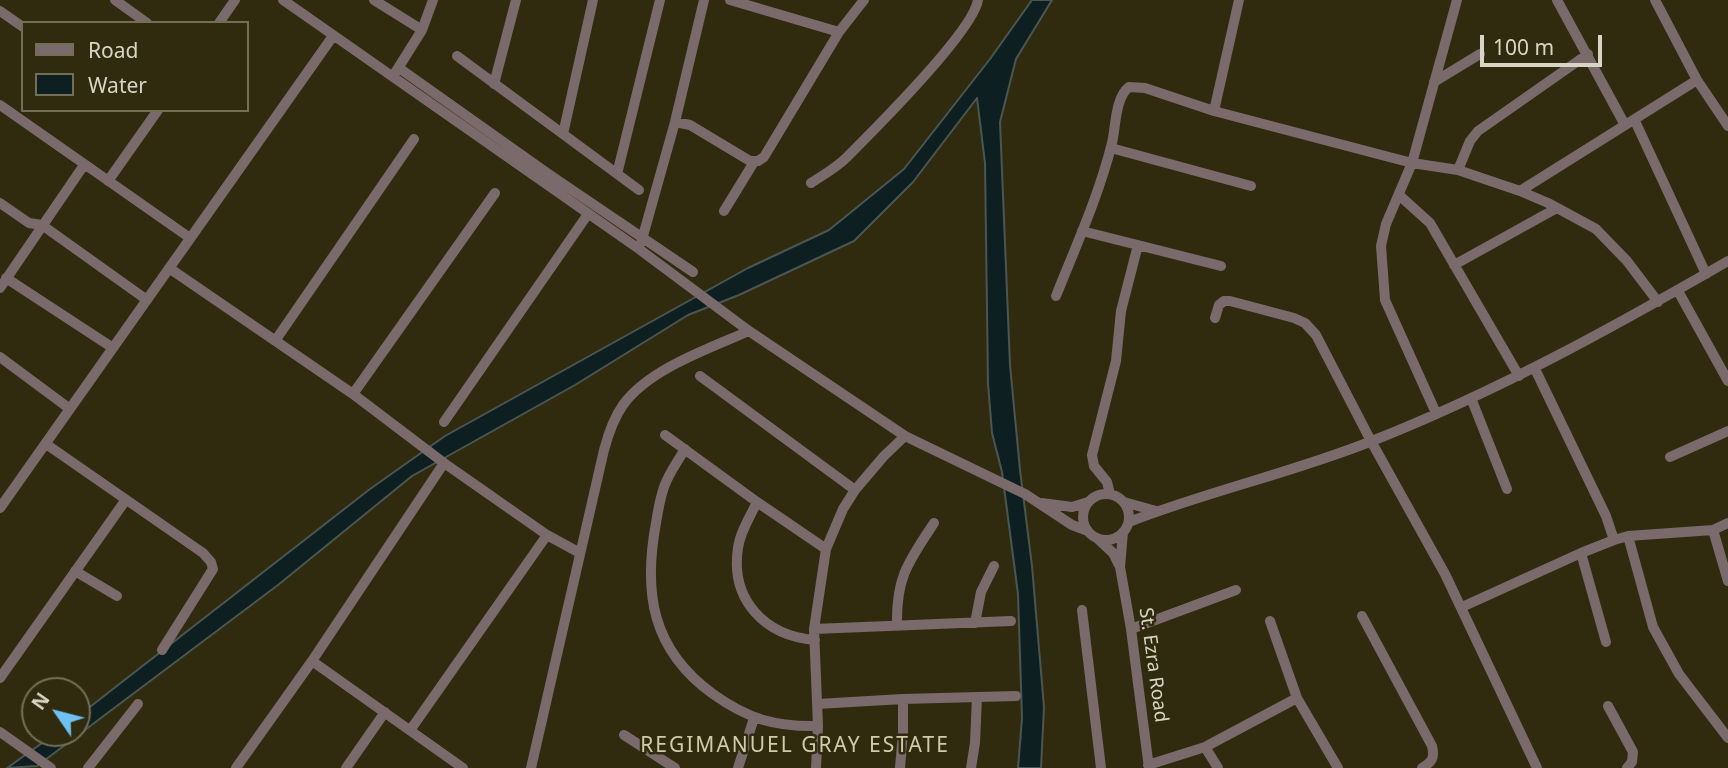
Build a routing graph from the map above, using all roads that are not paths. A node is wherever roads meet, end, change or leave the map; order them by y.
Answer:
1 (115, 0) edge
2 (235, 0) edge
3 (283, 0) edge
4 (374, 0) edge
5 (433, 0) edge
6 (516, 0) edge
7 (593, 0) edge
8 (660, 0) edge
9 (704, 0) edge
10 (730, 0) edge
11 (864, 0) edge
12 (978, 0) edge
13 (1240, 0) edge
14 (1457, 0) edge
15 (1557, 0) edge
16 (1655, 0) edge
17 (0, 11) edge
18 (144, 21) edge
19 (220, 21) edge
20 (21, 26) edge
21 (422, 30) junction
22 (839, 32) junction
23 (333, 36) junction
24 (1480, 54) dead end
25 (1587, 54) junction
26 (457, 56) dead end
27 (396, 72) junction
28 (1697, 80) junction
29 (1434, 82) junction
30 (494, 84) junction
31 (0, 105) edge
32 (1214, 111) junction
33 (155, 114) edge
34 (675, 122) junction
35 (1630, 123) junction
36 (1728, 126) edge
37 (563, 134) junction
38 (414, 139) dead end
39 (1111, 148) junction
40 (754, 162) junction
41 (1412, 163) junction
42 (84, 165) junction
43 (1458, 170) junction
44 (617, 174) junction
45 (107, 181) junction
46 (811, 183) dead end
47 (1251, 186) dead end
48 (639, 190) dead end
49 (1520, 191) junction
50 (495, 192) dead end
51 (1399, 195) junction
52 (0, 203) edge
53 (1558, 208) junction
54 (724, 211) dead end
55 (588, 214) junction
56 (43, 225) junction
57 (1082, 232) junction
58 (642, 237) junction
59 (190, 238) junction
60 (1138, 245) junction
61 (639, 249) junction
62 (1728, 261) edge
63 (1454, 265) junction
64 (1221, 266) dead end
65 (169, 268) junction
66 (694, 272) dead end
67 (1706, 274) junction
68 (3, 283) edge
69 (1678, 290) junction
70 (1056, 296) dead end
71 (147, 300) junction
72 (1658, 302) junction
73 (1215, 318) dead end
74 (748, 331) junction
75 (275, 341) junction
76 (113, 348) junction
77 (0, 357) edge
78 (1535, 369) junction
79 (700, 376) dead end
80 (1519, 376) junction
81 (1728, 381) edge
82 (353, 394) junction
83 (1471, 398) junction
84 (70, 409) junction
85 (1437, 413) junction
86 (444, 422) dead end
87 (1728, 431) edge
88 (665, 435) dead end
89 (905, 436) junction
90 (1371, 441) junction
91 (46, 444) junction
92 (685, 449) junction
93 (1670, 457) dead end
94 (443, 463) junction
95 (1507, 489) dead end
96 (855, 490) junction
97 (1110, 494) junction
98 (125, 501) junction
99 (757, 502) junction
100 (1041, 502) junction
101 (1088, 502) junction
102 (1124, 502) junction
103 (0, 508) edge
104 (1156, 511) junction
105 (934, 523) dead end
106 (1728, 523) edge
107 (1126, 527) junction
108 (1713, 530) junction
109 (1092, 534) junction
110 (547, 535) junction
111 (1628, 536) junction
112 (1615, 540) junction
113 (826, 549) junction
114 (580, 553) junction
115 (1581, 553) junction
116 (994, 566) dead end
117 (1121, 567) junction
118 (75, 571) junction
119 (1728, 581) edge
120 (1236, 590) dead end
121 (117, 596) dead end
122 (1462, 607) junction
123 (1082, 610) dead end
124 (1362, 616) dead end
125 (1011, 621) dead end
126 (1270, 621) dead end
127 (975, 623) junction
128 (897, 624) junction
129 (1131, 629) junction
130 (814, 635) junction
131 (1606, 642) dead end
132 (162, 650) dead end
133 (312, 661) junction
134 (0, 678) edge
135 (1016, 696) dead end
136 (977, 697) junction
137 (1297, 698) junction
138 (902, 699) junction
139 (138, 704) dead end
140 (817, 704) junction
141 (1608, 706) dead end
142 (385, 712) junction
143 (754, 718) junction
144 (818, 726) junction
145 (411, 730) junction
146 (0, 732) edge
147 (624, 735) dead end
148 (1728, 738) edge
149 (1205, 747) junction
150 (47, 765) edge
151 (535, 766) edge
152 (1149, 766) edge
153 (88, 768) edge
154 (236, 768) edge
155 (346, 768) edge
156 (463, 768) edge
157 (675, 768) edge
158 (738, 768) edge
159 (816, 768) edge
160 (900, 768) edge
161 (971, 768) edge
162 (1101, 768) edge
163 (1218, 768) edge
164 (1338, 768) edge
165 (1422, 768) edge
166 (1537, 768) edge
167 (1626, 768) edge

1 - 18 street
2 - 19 street
3 - 23 street
4 - 21 street
5 - 21 street
6 - 30 street
7 - 37 street
8 - 44 street
9 - 34 street
10 - 22 street
11 - 22 street
12 - 46 street
13 - 32 street
14 - 29 street
15 - 25 street
16 - 28 street
17 - 20 street
21 - 27 street
22 - 40 street
23 - 27 street
23 - 59 street
24 - 29 street
25 - 35 street
25 - 43 street
26 - 30 street
27 - 55 street
27 - 58 street
28 - 35 street
28 - 36 street
29 - 41 street
30 - 37 street
31 - 42 street
32 - 39 street
32 - 41 street
33 - 45 street
34 - 40 street
34 - 58 street
35 - 49 street
35 - 67 street
37 - 44 street
38 - 75 street
39 - 47 street
39 - 57 street
40 - 54 street
41 - 43 street
41 - 51 street
42 - 45 street
42 - 56 street
43 - 49 street
44 - 48 street
45 - 59 street
49 - 53 street
50 - 82 street
51 - 63 street
51 - 85 street
52 - 56 street
53 - 63 street
53 - 72 street
55 - 61 street
55 - 86 street
56 - 68 street
56 - 71 street
57 - 60 street
57 - 70 street
58 - 61 street
58 - 66 street
59 - 65 street
60 - 64 street
60 - 97 street
61 - 74 street
62 - 67 street
63 - 80 street
65 - 71 street
65 - 75 street
67 - 69 street
68 - 76 street
69 - 72 street
69 - 81 street
71 - 76 street
72 - 78 street
73 - 90 street
74 - 89 street
74 - 114 street
75 - 82 street
76 - 84 street
77 - 84 street
78 - 80 street
78 - 112 street
79 - 96 street
80 - 83 street
82 - 94 street
83 - 85 street
83 - 95 street
84 - 91 street
85 - 90 street
87 - 93 street
88 - 92 street
89 - 96 street
89 - 100 street
90 - 104 street
90 - 122 street
91 - 98 street
91 - 103 street
92 - 99 street
92 - 143 street
94 - 110 street
94 - 133 street
96 - 113 street
97 - 101 street
97 - 102 street
98 - 118 street
98 - 132 street
99 - 113 street
99 - 130 street
100 - 101 street
100 - 109 street
101 - 109 street
102 - 104 street
102 - 107 street
104 - 107 street
105 - 128 street
106 - 108 street
107 - 109 street
107 - 117 street, St. Ezra Road
108 - 111 street
108 - 119 street
109 - 117 street
110 - 114 street
110 - 145 street
111 - 112 street
111 - 148 street
112 - 115 street
113 - 130 street
114 - 151 street
115 - 122 street
115 - 131 street
116 - 127 street
117 - 129 street, St. Ezra Road
118 - 121 street
118 - 134 street
120 - 129 street
122 - 166 street
123 - 162 street
124 - 165 street
125 - 127 street
126 - 137 street
127 - 128 street
128 - 130 street
129 - 152 street, St. Ezra Road
130 - 140 street
133 - 142 street
133 - 154 street
135 - 136 street
136 - 138 street
136 - 161 street
137 - 149 street
137 - 164 street
138 - 140 street
138 - 160 street
139 - 153 street
140 - 144 street
141 - 167 street
142 - 145 street
142 - 155 street
143 - 144 street
143 - 158 street
144 - 159 street
145 - 156 street
146 - 150 street
147 - 157 street
149 - 152 street
149 - 163 street

